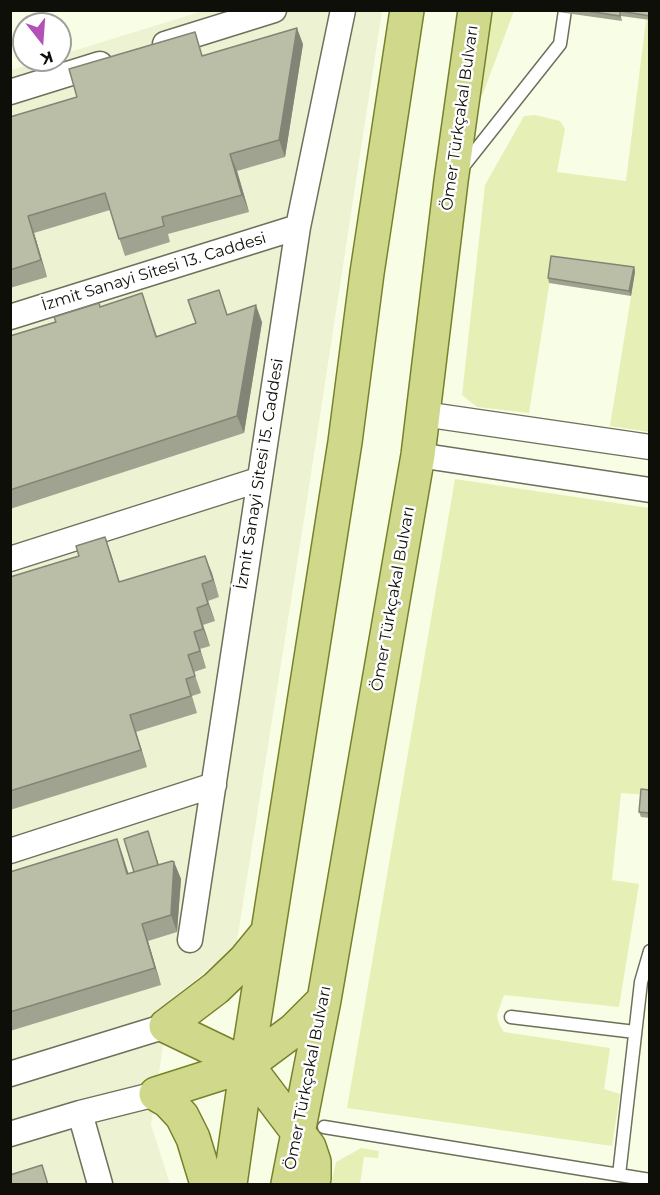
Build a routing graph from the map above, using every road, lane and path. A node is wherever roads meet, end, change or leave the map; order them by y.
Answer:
1 (274, 10) edge
2 (343, 10) edge
3 (407, 10) edge
4 (475, 10) edge
5 (565, 10) edge
6 (148, 49) edge
7 (125, 56) edge
8 (10, 92) edge
9 (451, 181) junction
10 (298, 227) junction
11 (10, 317) edge
12 (423, 414) junction
13 (650, 447) edge
14 (418, 455) junction
15 (258, 480) junction
16 (650, 490) edge
17 (10, 559) edge
18 (214, 785) junction
19 (10, 851) edge
20 (268, 932) junction
21 (190, 940) dead end
22 (650, 951) edge
23 (324, 1000) junction
24 (511, 1017) dead end
25 (166, 1026) junction
26 (635, 1032) junction
27 (247, 1065) junction
28 (10, 1074) edge
29 (156, 1094) junction
30 (80, 1113) junction
31 (311, 1130) junction
32 (10, 1134) edge
33 (619, 1175) junction
34 (650, 1180) edge
35 (305, 1182) edge
36 (100, 1185) edge
37 (207, 1185) edge
38 (230, 1185) edge

1 - 6 street
2 - 10 street, İzmit Sanayi Sitesi 15. Caddesi
3 - 20 main road
4 - 9 main road, Ömer Türkçakal Bulvarı
5 - 9 lane
7 - 8 street
9 - 12 main road, Ömer Türkçakal Bulvarı
10 - 11 street, İzmit Sanayi Sitesi 13. Caddesi
10 - 15 street, İzmit Sanayi Sitesi 15. Caddesi
12 - 13 street
12 - 14 main road, Ömer Türkçakal Bulvarı
14 - 16 street
14 - 23 main road, Ömer Türkçakal Bulvarı
15 - 17 street
15 - 18 street, İzmit Sanayi Sitesi 15. Caddesi
18 - 19 street
18 - 21 street, İzmit Sanayi Sitesi 15. Caddesi
20 - 25 main road
20 - 27 main road
22 - 26 lane
23 - 27 main road
23 - 31 main road, Ömer Türkçakal Bulvarı
24 - 26 lane
25 - 27 main road
25 - 28 street
26 - 33 lane
27 - 29 main road
27 - 31 main road
27 - 38 main road
29 - 30 street
29 - 37 main road
30 - 32 street
30 - 36 street
31 - 33 lane
31 - 35 main road, Ömer Türkçakal Bulvarı
33 - 34 lane

